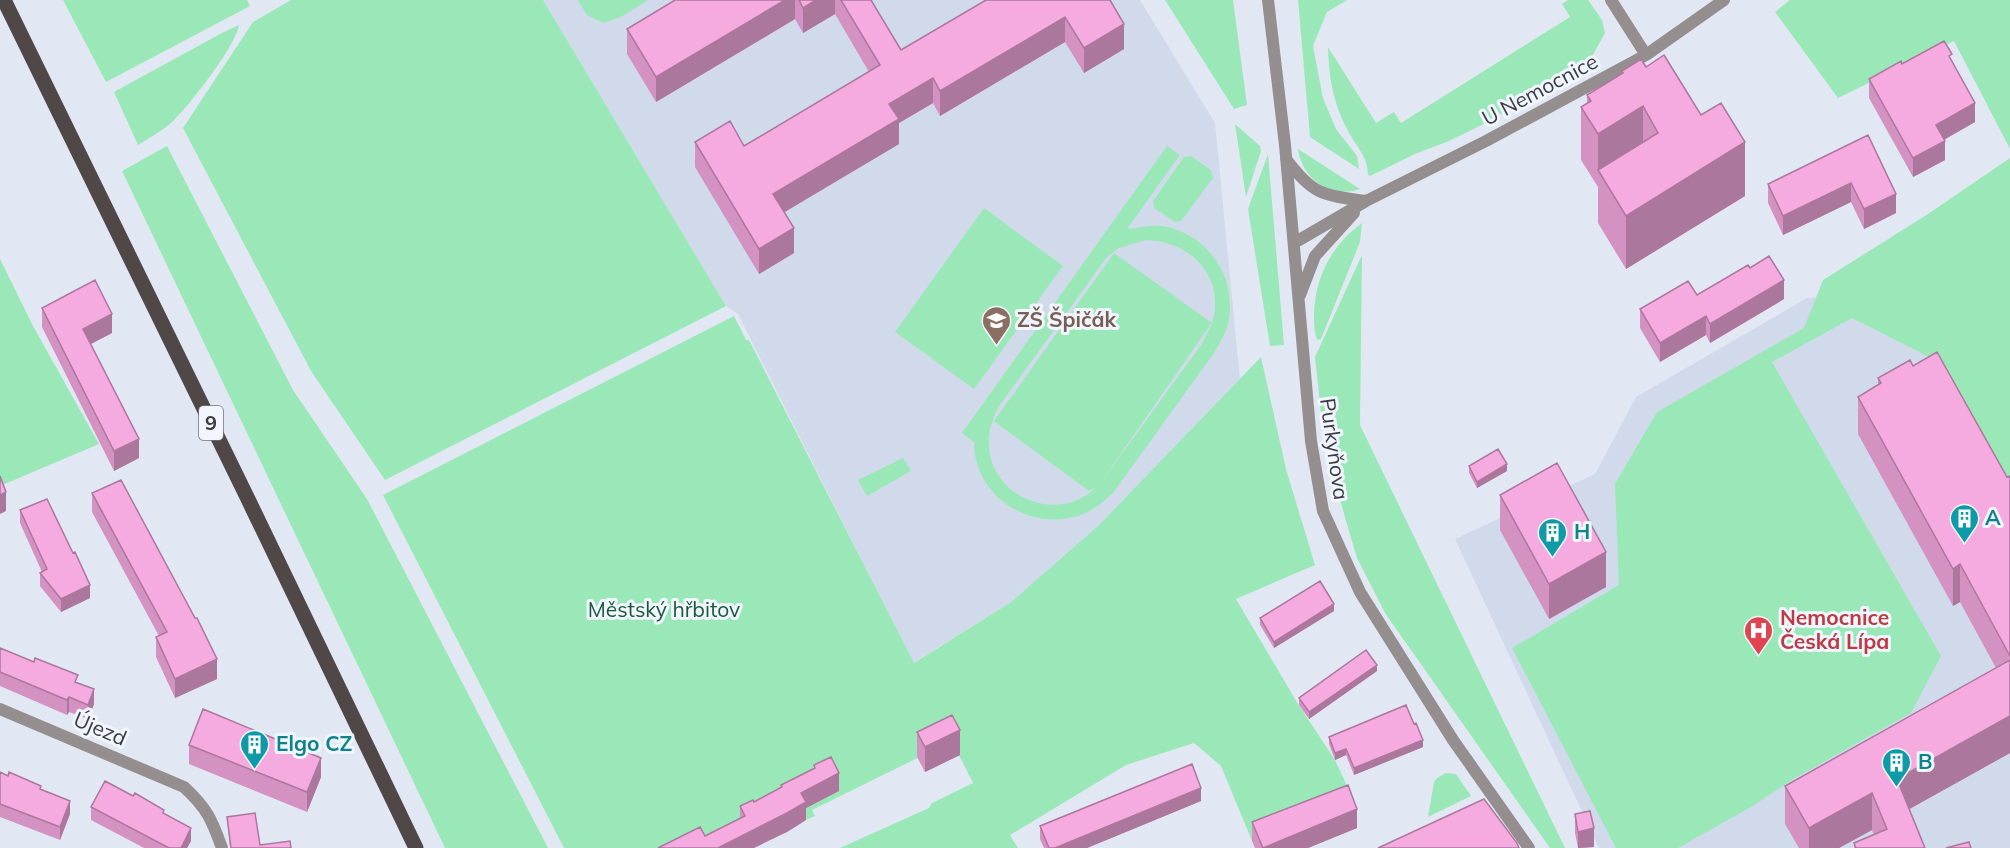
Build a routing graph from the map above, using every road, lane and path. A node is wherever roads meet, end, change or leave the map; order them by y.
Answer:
1 (4, 0) edge
2 (1268, 0) edge
3 (1611, 0) edge
4 (1724, 0) edge
5 (1646, 56) junction
6 (1286, 158) junction
7 (1365, 201) junction
8 (1294, 243) junction
9 (1299, 297) junction
10 (0, 709) edge
11 (222, 848) edge
12 (416, 848) edge
13 (1528, 848) edge

1 - 12 main road, 9
2 - 6 street, Purkyňova
3 - 5 street
4 - 5 street, U Nemocnice
5 - 7 street, U Nemocnice
6 - 7 street
6 - 8 street, Purkyňova
7 - 8 street, U Nemocnice
7 - 9 street, U Nemocnice
8 - 9 street, Purkyňova
9 - 13 street, Purkyňova
10 - 11 street, Újezd

